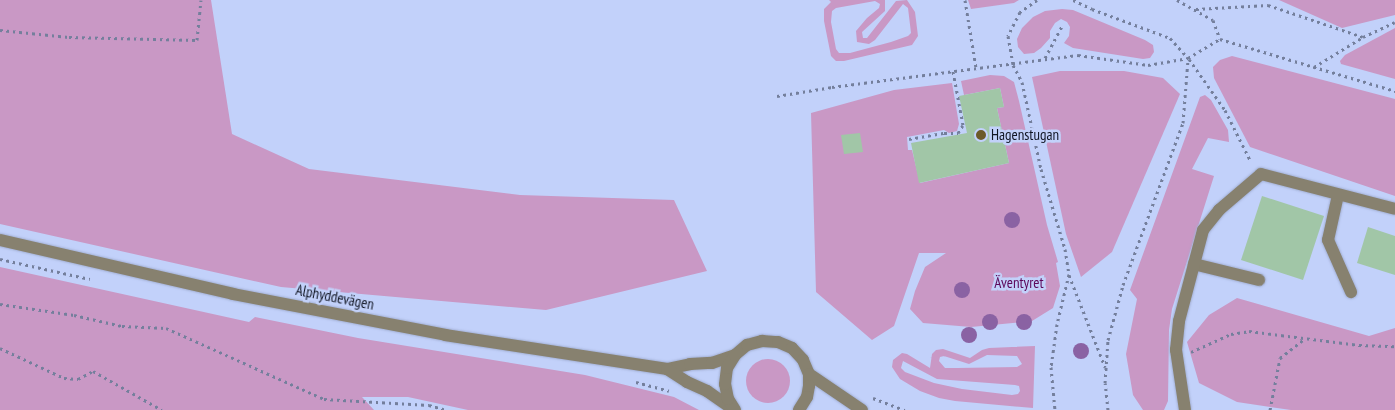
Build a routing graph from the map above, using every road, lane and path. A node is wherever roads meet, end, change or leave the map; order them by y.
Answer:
1 (201, 0) edge
2 (965, 0) edge
3 (1037, 0) edge
4 (1073, 0) edge
5 (1177, 0) edge
6 (1196, 9) junction
7 (1395, 22) edge
8 (1063, 24) dead end
9 (0, 30) edge
10 (1363, 38) junction
11 (1220, 39) junction
12 (1045, 58) junction
13 (1188, 58) junction
14 (1013, 65) junction
15 (1314, 68) junction
16 (976, 69) junction
17 (953, 71) junction
18 (1395, 91) edge
19 (777, 96) dead end
20 (909, 139) dead end
21 (1261, 174) junction
22 (1338, 195) junction
23 (1395, 209) edge
24 (0, 240) edge
25 (1194, 264) junction
26 (1069, 274) junction
27 (1259, 280) dead end
28 (1351, 292) dead end
29 (0, 304) edge
30 (1304, 339) junction
31 (1395, 346) edge
32 (0, 348) edge
33 (1176, 350) junction
34 (735, 355) junction
35 (667, 369) junction
36 (1106, 370) junction
37 (808, 374) junction
38 (867, 395) dead end
39 (162, 410) edge
40 (446, 410) edge
41 (734, 410) edge
42 (799, 410) edge
43 (860, 410) edge
44 (905, 410) edge
45 (1055, 410) edge
46 (1108, 410) edge
47 (1185, 410) edge
48 (1270, 410) edge

1 - 9 path
2 - 16 path
3 - 14 path
4 - 13 path
5 - 6 path
6 - 10 path
6 - 11 path
7 - 10 path
8 - 12 path
10 - 15 path
11 - 13 path
11 - 15 path
12 - 13 path
12 - 14 path
13 - 21 path
13 - 36 path
14 - 16 path
14 - 26 path
15 - 18 path
16 - 17 path
17 - 19 path
17 - 20 path
21 - 22 street
21 - 25 street
22 - 23 street
22 - 28 street
24 - 35 street, Alphyddevägen
25 - 27 street
25 - 33 street
26 - 36 path
26 - 45 path
29 - 40 path
30 - 31 path
30 - 33 path
30 - 48 path
32 - 39 path
33 - 47 street
34 - 35 street, Alphyddevägen
34 - 37 street, Alphyddevägen
34 - 41 street
35 - 41 street, Alphyddevägen
36 - 46 path
37 - 42 street
37 - 43 street
38 - 44 path

